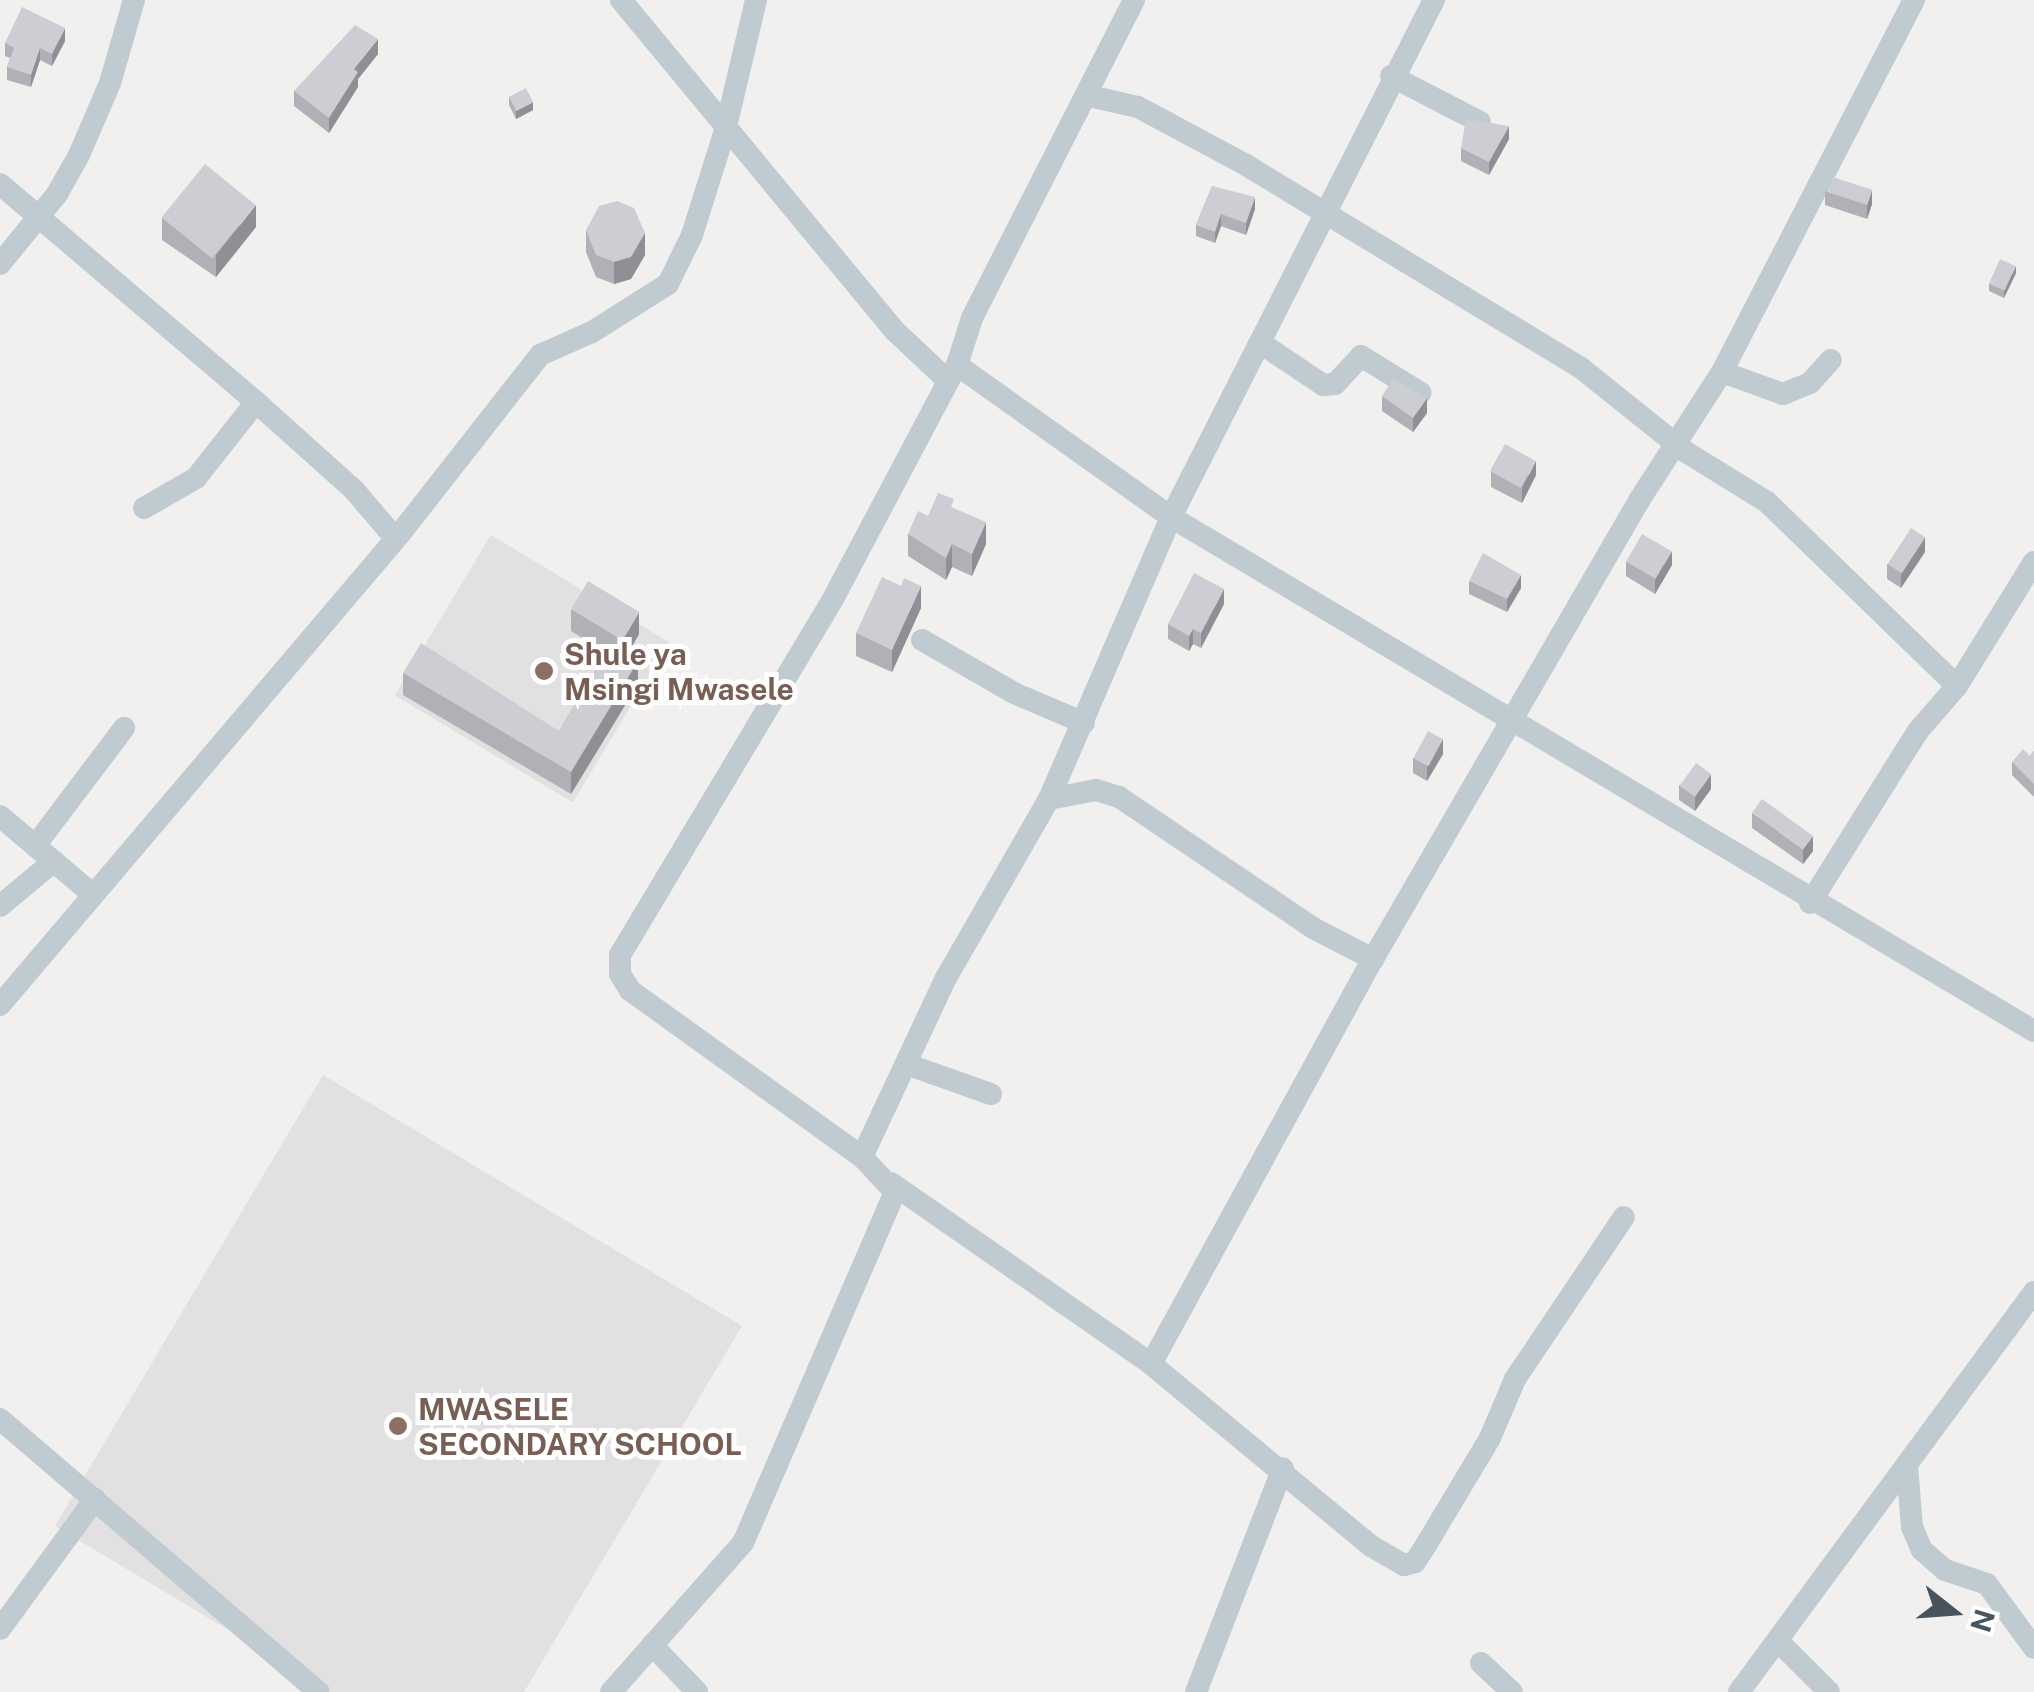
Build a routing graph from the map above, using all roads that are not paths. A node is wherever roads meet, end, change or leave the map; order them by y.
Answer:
1 (134, 0) edge
2 (621, 0) edge
3 (756, 0) edge
4 (1134, 0) edge
5 (1434, 0) edge
6 (1914, 0) edge
7 (1391, 76) junction
8 (1089, 96) junction
9 (1480, 122) edge
10 (726, 127) junction
11 (0, 184) edge
12 (1326, 210) junction
13 (40, 218) junction
14 (0, 264) edge
15 (1262, 344) junction
16 (1832, 360) dead end
17 (1722, 372) junction
18 (953, 373) junction
19 (1421, 393) edge
20 (256, 402) junction
21 (1676, 444) junction
22 (144, 508) dead end
23 (1171, 517) junction
24 (396, 538) junction
25 (2034, 562) edge
26 (922, 640) dead end
27 (1958, 686) junction
28 (1515, 718) junction
29 (1084, 722) junction
30 (124, 728) dead end
31 (1049, 800) junction
32 (0, 816) edge
33 (35, 846) junction
34 (54, 861) junction
35 (91, 894) junction
36 (1810, 903) junction
37 (0, 906) edge
38 (1372, 959) junction
39 (0, 1006) edge
40 (2034, 1031) edge
41 (909, 1065) junction
42 (991, 1094) dead end
43 (862, 1157) junction
44 (891, 1183) junction
45 (1624, 1217) dead end
46 (2034, 1292) edge
47 (1151, 1364) junction
48 (0, 1419) edge
49 (1907, 1466) junction
50 (1283, 1468) junction
51 (95, 1500) junction
52 (0, 1629) edge
53 (1780, 1643) junction
54 (652, 1645) junction
55 (2034, 1648) edge
56 (1481, 1664) dead end
57 (319, 1692) edge
58 (612, 1692) edge
59 (697, 1692) edge
60 (1196, 1692) edge
61 (1512, 1692) edge
62 (1740, 1692) edge
63 (1829, 1692) edge

1 - 13 street
2 - 10 street
3 - 10 street
4 - 8 street
5 - 7 street
6 - 17 street
7 - 9 street
7 - 12 street
8 - 12 street
8 - 18 street
10 - 18 street
10 - 24 street
11 - 13 street
12 - 15 street
12 - 21 street
13 - 14 street
13 - 20 street
15 - 19 street
15 - 23 street
16 - 17 street
17 - 21 street
18 - 23 street
18 - 43 street
20 - 22 street
20 - 24 street
21 - 27 street
21 - 28 street
23 - 28 street
23 - 29 street
24 - 35 street
25 - 27 street
26 - 29 street
27 - 36 street
28 - 36 street
28 - 38 street
29 - 31 street
30 - 33 street
31 - 38 street
31 - 41 street
32 - 33 street
33 - 34 street
34 - 35 street
34 - 37 street
35 - 39 street
36 - 40 street
38 - 47 street
41 - 42 street
41 - 43 street
43 - 44 street
44 - 47 street
44 - 54 street
45 - 50 street
46 - 49 street
47 - 50 street
48 - 51 street
49 - 53 street
49 - 55 street
50 - 60 street
51 - 52 street
51 - 57 street
53 - 62 street
53 - 63 street
54 - 58 street
54 - 59 street
56 - 61 street

